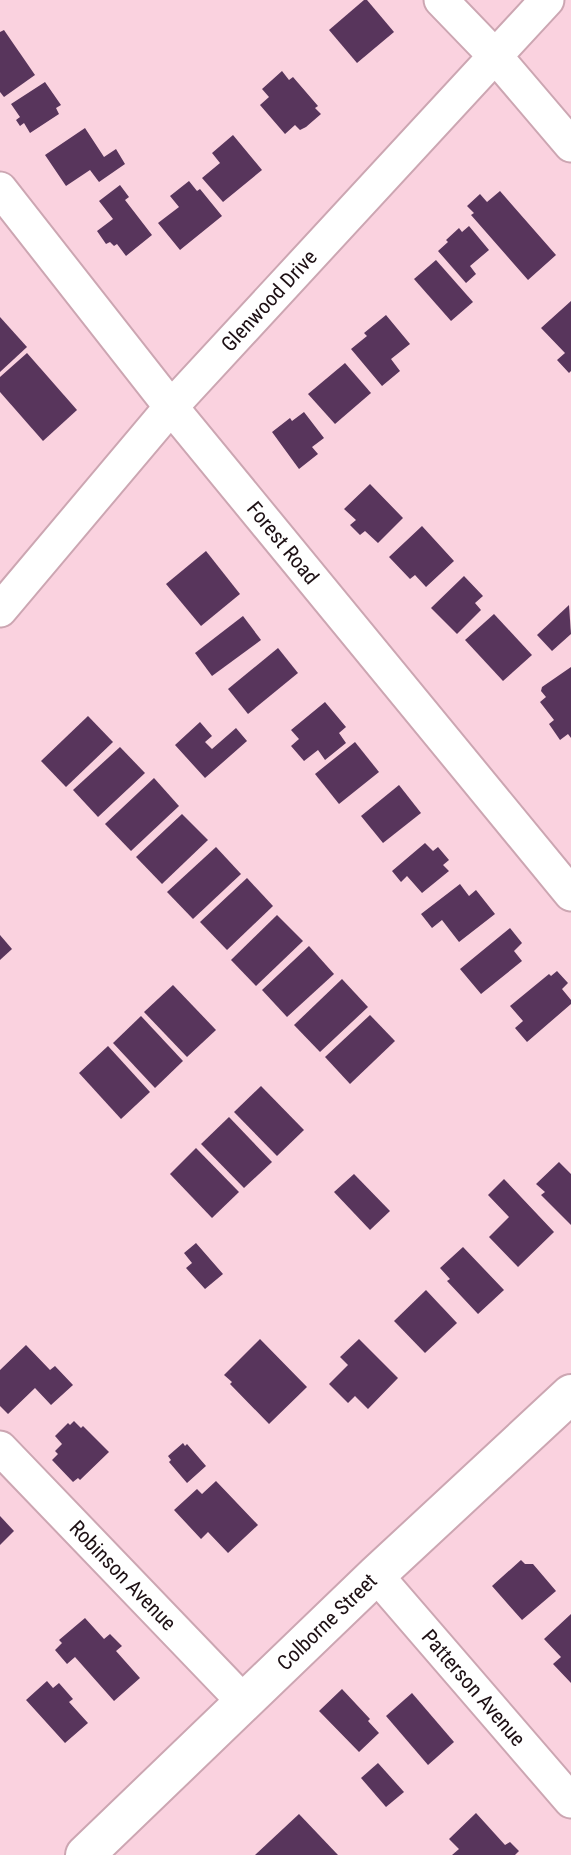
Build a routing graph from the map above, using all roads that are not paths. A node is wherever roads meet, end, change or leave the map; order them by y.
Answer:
1 (441, 0) edge
2 (547, 0) edge
3 (496, 57) junction
4 (571, 145) edge
5 (0, 189) edge
6 (172, 407) junction
7 (0, 610) edge
8 (571, 894) edge
9 (571, 1394) edge
10 (0, 1448) edge
11 (376, 1575) junction
12 (245, 1703) junction
13 (571, 1801) edge
14 (85, 1855) edge

1 - 3 street
2 - 3 street, Glenwood Drive
3 - 4 street
3 - 6 street, Glenwood Drive
5 - 6 street, Forest Road
6 - 7 street, Glenwood Drive
6 - 8 street, Forest Road
9 - 11 main road, Colborne Street
10 - 12 street, Robinson Avenue
11 - 12 main road, Colborne Street
11 - 13 street, Patterson Avenue
12 - 14 main road, Colborne Street

